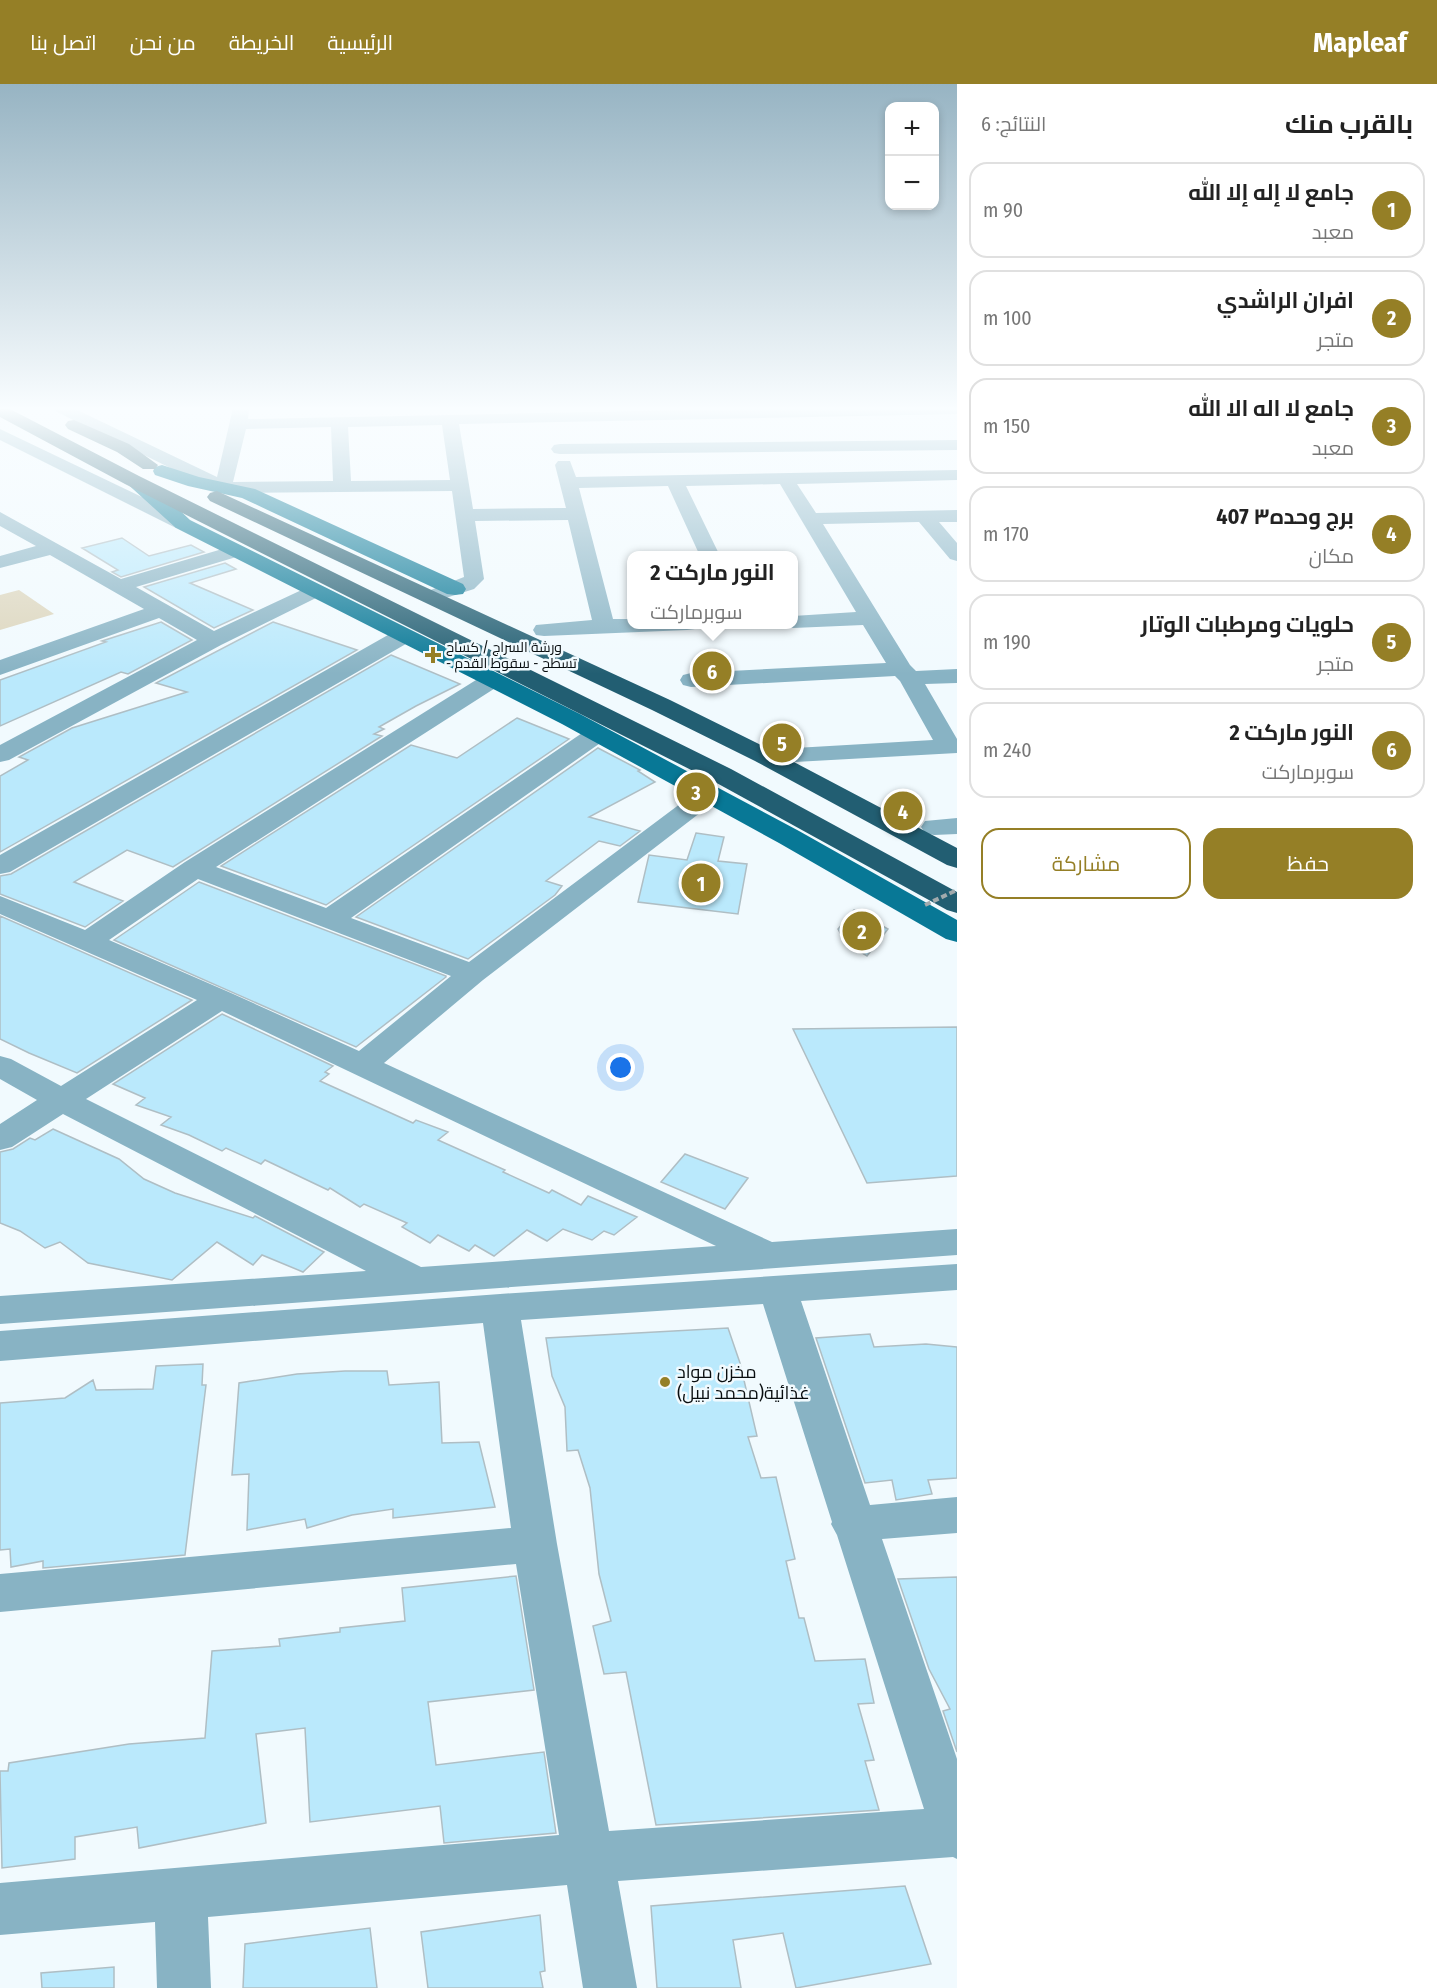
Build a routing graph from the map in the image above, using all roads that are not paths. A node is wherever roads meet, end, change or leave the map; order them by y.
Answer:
1 (139, 497) edge
2 (154, 497) edge
3 (188, 497) edge
4 (198, 497) edge
5 (256, 497) edge
6 (463, 497) edge
7 (573, 497) edge
8 (682, 497) edge
9 (796, 497) edge
10 (577, 514) junction
11 (465, 515) junction
12 (924, 516) junction
13 (957, 516) edge
14 (0, 519) edge
15 (810, 519) junction
16 (183, 524) junction
17 (52, 548) junction
18 (236, 551) junction
19 (708, 551) edge
20 (957, 555) edge
21 (0, 562) edge
22 (119, 586) junction
23 (455, 589) junction
24 (315, 591) junction
25 (430, 597) junction
26 (161, 610) junction
27 (870, 618) junction
28 (798, 622) edge
29 (627, 625) edge
30 (604, 626) junction
31 (544, 630) dead end
32 (403, 636) junction
33 (213, 640) junction
34 (0, 668) edge
35 (905, 674) junction
36 (957, 676) edge
37 (492, 680) junction
38 (690, 680) dead end
39 (597, 734) junction
40 (952, 746) edge
41 (0, 755) edge
42 (795, 755) dead end
43 (709, 794) junction
44 (957, 858) edge
45 (0, 866) edge
46 (195, 868) junction
47 (911, 878) junction
48 (0, 904) edge
49 (957, 904) edge
50 (330, 919) junction
51 (957, 933) edge
52 (87, 942) junction
53 (472, 974) junction
54 (220, 999) junction
55 (0, 1066) edge
56 (361, 1066) junction
57 (62, 1100) junction
58 (0, 1139) edge
59 (957, 1242) edge
60 (772, 1272) junction
61 (957, 1277) edge
62 (415, 1280) junction
63 (6, 1306) edge
64 (500, 1308) junction
65 (212, 1312) junction
66 (0, 1346) edge
67 (957, 1515) edge
68 (853, 1524) junction
69 (535, 1544) junction
70 (0, 1593) edge
71 (957, 1832) edge
72 (589, 1858) junction
73 (181, 1894) junction
74 (0, 1909) edge
75 (184, 1988) edge
76 (610, 1988) edge

1 - 16 street
2 - 16 main road
3 - 47 highway
4 - 25 highway
5 - 23 main road
6 - 11 street
7 - 10 street
8 - 19 street
9 - 15 street
10 - 11 street
10 - 30 street
11 - 23 street
12 - 13 street
12 - 15 street
12 - 20 street
14 - 17 street
15 - 27 street
16 - 18 main road
17 - 21 street
17 - 22 street
18 - 22 street
18 - 24 main road
22 - 26 street
23 - 25 street
24 - 32 main road
24 - 33 street
25 - 44 highway
26 - 33 street
26 - 34 street
27 - 28 street
27 - 35 street
29 - 30 street
30 - 31 street
32 - 37 main road
32 - 45 street
33 - 41 street
35 - 36 street
35 - 38 street
35 - 40 street
37 - 39 main road
37 - 46 street
39 - 43 main road
39 - 50 street
40 - 42 street
43 - 51 main road
43 - 53 street
44 - 47 highway
46 - 50 street
46 - 52 street
47 - 49 highway
48 - 52 street
50 - 53 street
52 - 54 street
53 - 56 street
54 - 56 street
54 - 57 street
55 - 57 street
56 - 60 street
57 - 58 street
57 - 62 street
59 - 60 street
60 - 61 street
60 - 62 street
60 - 64 street
60 - 68 street
62 - 65 street
63 - 65 street
64 - 65 street
64 - 69 street
65 - 66 street
67 - 68 street
68 - 71 street
69 - 70 street
69 - 72 street
71 - 72 street
72 - 73 street
72 - 76 street
73 - 74 street
73 - 75 street

